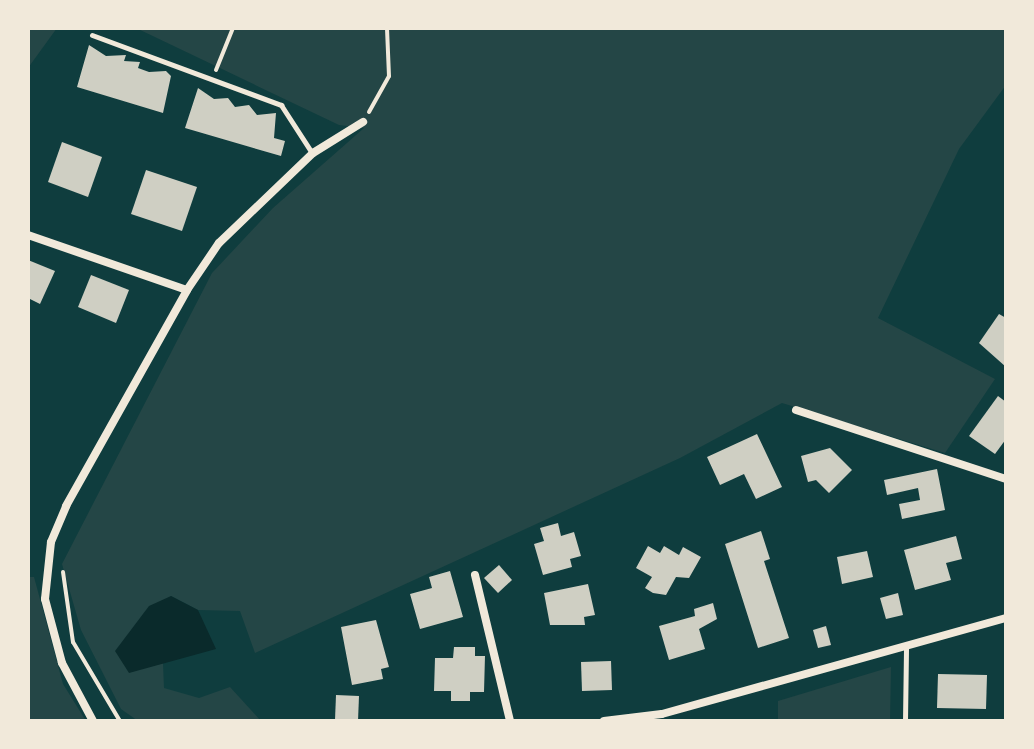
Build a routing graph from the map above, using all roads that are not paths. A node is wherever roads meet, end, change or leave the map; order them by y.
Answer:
1 (92, 35) dead end
2 (363, 122) road end
3 (313, 153) junction
4 (28, 235) edge
5 (187, 290) junction
6 (796, 410) dead end
7 (1006, 479) edge
8 (475, 575) dead end
9 (1006, 618) edge
10 (906, 643) junction
11 (633, 720) edge
12 (93, 721) edge
13 (510, 721) edge
14 (604, 721) edge
15 (905, 721) edge

1 - 3 lane
2 - 3 street
3 - 5 street
4 - 5 street
5 - 12 street
6 - 7 street
8 - 13 street
9 - 10 street
10 - 11 street
10 - 15 lane
11 - 14 street

